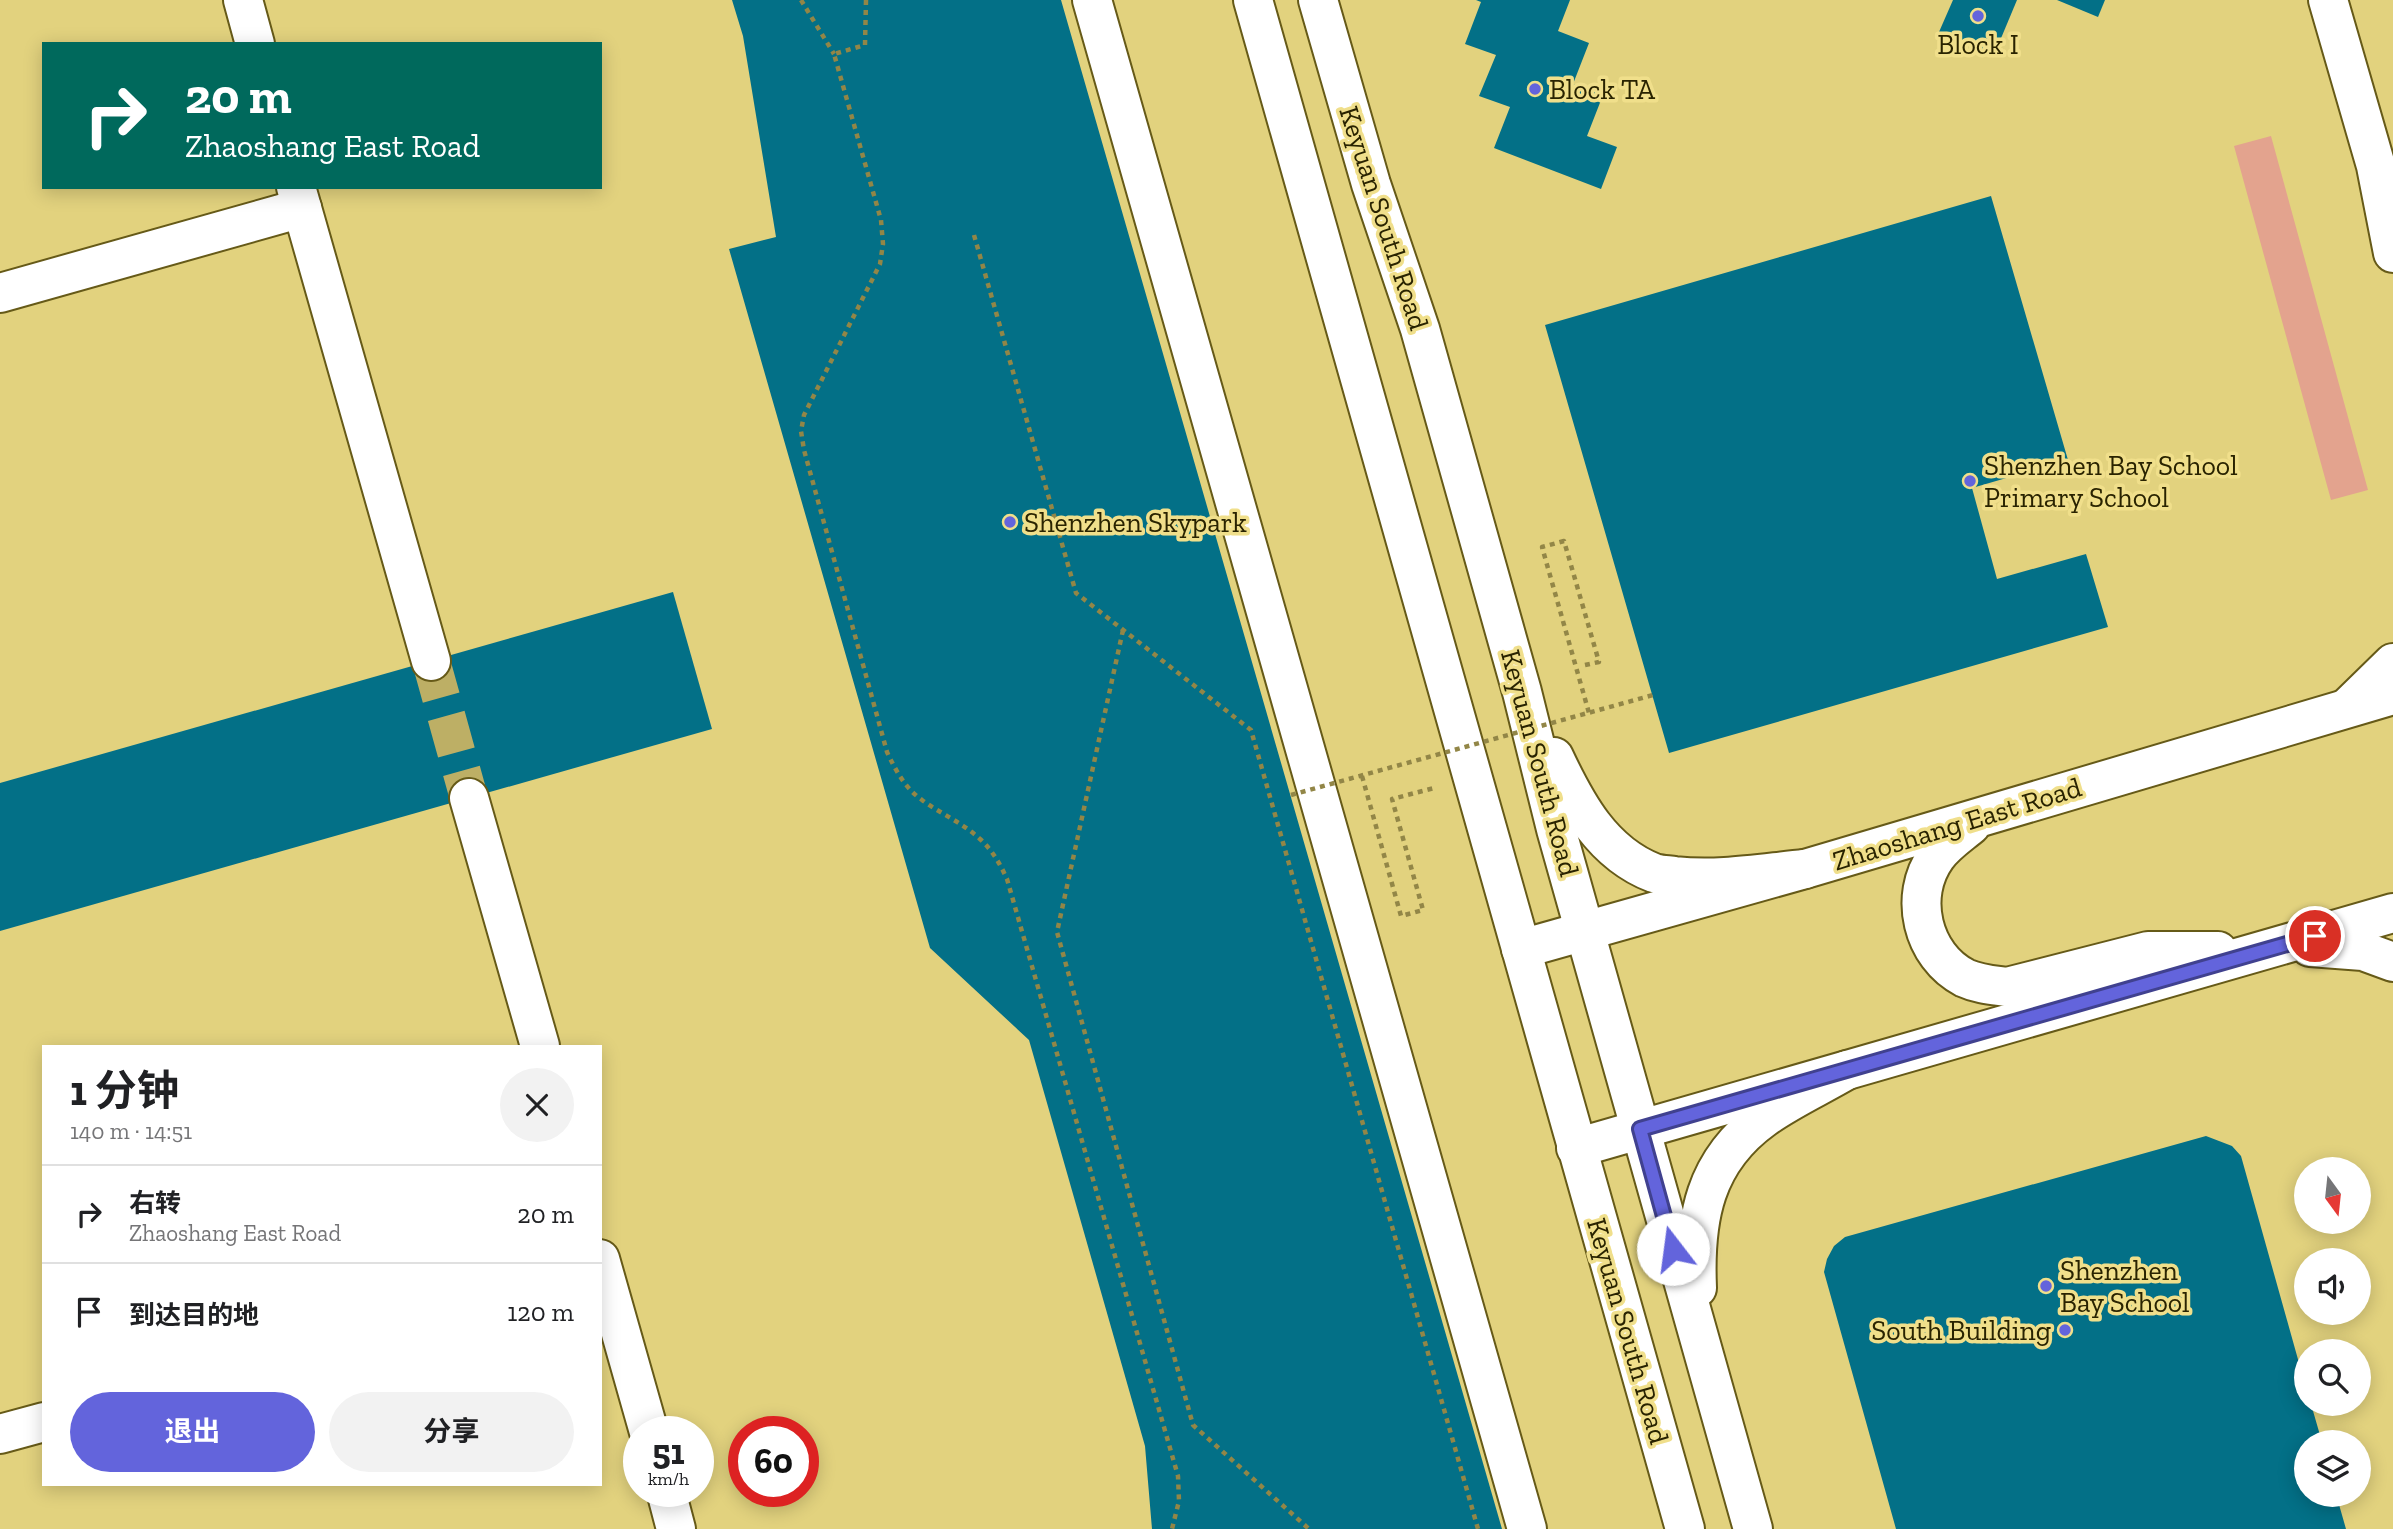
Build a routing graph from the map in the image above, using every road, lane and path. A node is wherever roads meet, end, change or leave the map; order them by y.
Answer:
1 (243, 0) edge
2 (801, 0) edge
3 (866, 0) edge
4 (1092, 0) edge
5 (1253, 0) edge
6 (1318, 0) edge
7 (2328, 0) edge
8 (254, 42) edge
9 (834, 54) junction
10 (299, 198) edge
11 (974, 234) dead end
12 (2393, 253) edge
13 (0, 293) edge
14 (1123, 630) junction
15 (430, 661) tunnel mouth
16 (2393, 663) edge
17 (1585, 666) dead end
18 (1522, 692) junction
19 (1653, 695) dead end
20 (2393, 695) edge
21 (2347, 708) junction
22 (1589, 713) junction
23 (1362, 776) junction
24 (1434, 788) dead end
25 (1291, 795) dead end
26 (469, 798) tunnel mouth
27 (1982, 817) junction
28 (1805, 869) junction
29 (2393, 914) edge
30 (1585, 931) junction
31 (1521, 950) junction
32 (2263, 951) junction
33 (2393, 962) edge
34 (540, 1045) edge
35 (1847, 1070) junction
36 (1640, 1129) junction
37 (1576, 1148) junction
38 (602, 1266) edge
39 (1699, 1343) junction
40 (644, 1416) edge
41 (42, 1423) edge
42 (0, 1434) edge
43 (671, 1507) edge
44 (677, 1529) edge
45 (1172, 1529) edge
46 (1309, 1529) edge
47 (1478, 1529) edge
48 (1527, 1529) edge
49 (1685, 1529) edge
50 (1753, 1529) edge

1 - 8 main road
2 - 9 path
3 - 9 path
4 - 48 main road
5 - 31 main road, Keyuan South Road
6 - 18 main road, Keyuan South Road
7 - 12 main road
9 - 45 path
10 - 13 main road
10 - 15 main road
11 - 14 path
14 - 46 path
14 - 47 path
16 - 21 main road
17 - 22 path
18 - 28 main road
18 - 30 main road, Keyuan South Road
19 - 22 path, bridge
20 - 21 main road, Zhaoshang East Road
21 - 27 main road, Zhaoshang East Road
22 - 23 path, bridge
23 - 24 path
23 - 25 path, bridge
26 - 34 main road
27 - 28 main road, Zhaoshang East Road
27 - 32 main road
28 - 30 main road, Zhaoshang East Road
29 - 32 main road
30 - 31 main road, Zhaoshang East Road
30 - 36 main road, Keyuan South Road
31 - 37 main road, Keyuan South Road
32 - 33 main road
32 - 35 main road
35 - 36 main road
35 - 39 main road
36 - 37 main road
36 - 39 main road, Keyuan South Road
37 - 49 main road, Keyuan South Road
38 - 40 main road
39 - 50 main road, Keyuan South Road
41 - 42 main road
43 - 44 main road

